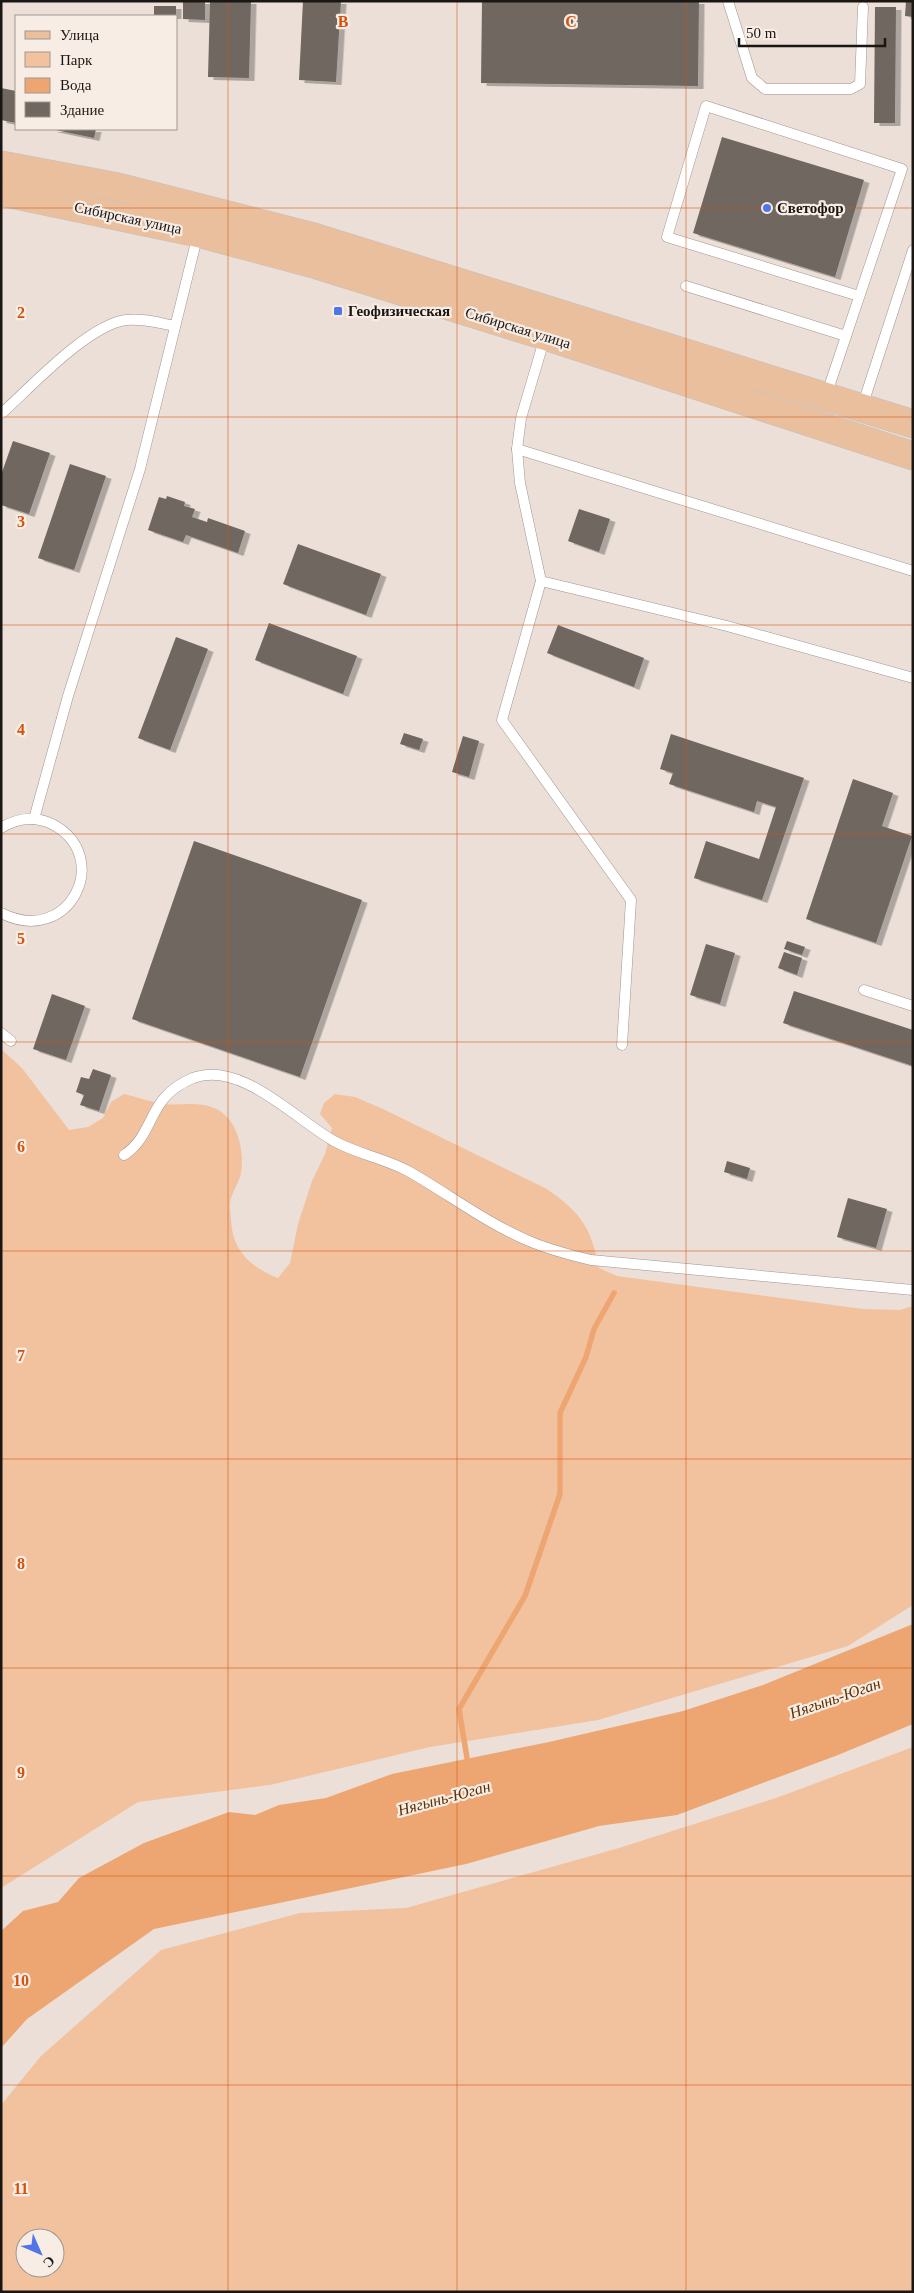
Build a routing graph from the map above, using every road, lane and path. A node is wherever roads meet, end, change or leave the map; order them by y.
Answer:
1 (728, 1) edge
2 (864, 7) dead end
3 (1, 165) edge
4 (1, 192) edge
5 (198, 233) junction
6 (913, 250) edge
7 (686, 286) dead end
8 (859, 296) junction
9 (175, 326) junction
10 (545, 336) junction
11 (846, 336) junction
12 (826, 397) junction
13 (861, 408) junction
14 (2, 412) edge
15 (913, 424) edge
16 (517, 448) junction
17 (913, 456) edge
18 (913, 571) edge
19 (541, 581) junction
20 (913, 678) edge
21 (34, 819) junction
22 (1, 828) edge
23 (1, 913) edge
24 (864, 990) dead end
25 (913, 1006) edge
26 (1, 1033) edge
27 (12, 1041) dead end
28 (622, 1045) dead end
29 (124, 1155) dead end
30 (913, 1290) edge

1 - 2 lane
3 - 12 main road, Сибирская улица
4 - 5 main road, Сибирская улица
5 - 9 lane
5 - 10 main road, Сибирская улица
6 - 13 lane
7 - 11 lane
8 - 8 lane
8 - 11 lane
9 - 14 lane
9 - 21 lane
10 - 16 lane
10 - 17 main road, Сибирская улица
11 - 12 lane
12 - 13 main road, Сибирская улица
13 - 15 main road, Сибирская улица
16 - 18 lane
16 - 19 lane
19 - 20 lane
19 - 28 lane
21 - 22 lane
21 - 23 lane
24 - 25 lane
26 - 27 lane
29 - 30 lane

